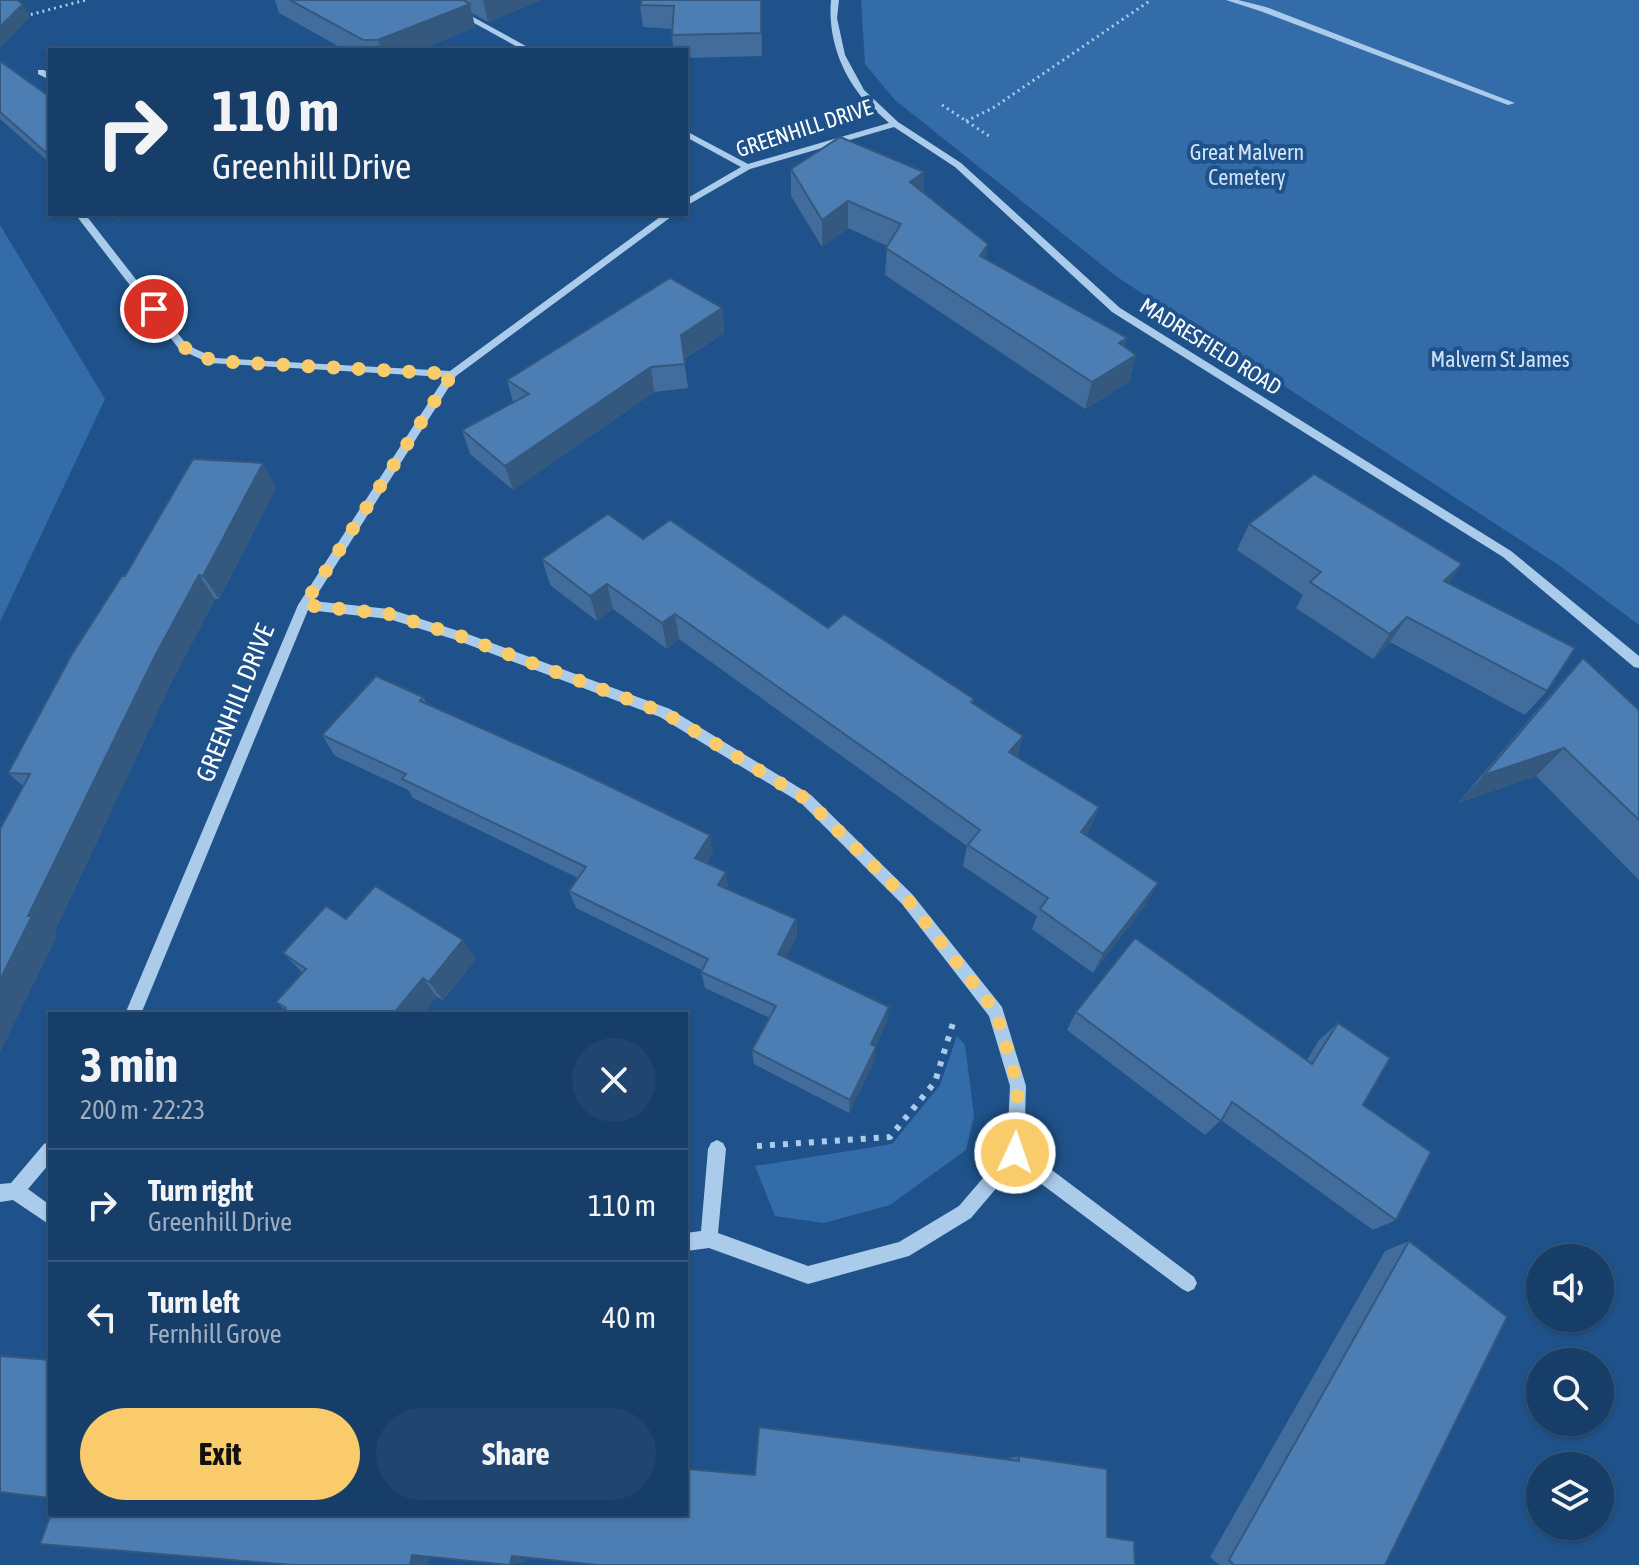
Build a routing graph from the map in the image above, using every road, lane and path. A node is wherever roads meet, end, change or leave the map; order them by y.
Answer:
1 (86, 0) edge
2 (436, 0) edge
3 (835, 0) edge
4 (1151, 0) edge
5 (1230, 0) edge
6 (14, 19) edge
7 (525, 48) edge
8 (41, 72) dead end
9 (48, 77) edge
10 (1511, 103) dead end
11 (942, 105) dead end
12 (966, 121) junction
13 (895, 124) junction
14 (688, 135) edge
15 (992, 138) dead end
16 (747, 167) junction
17 (688, 202) edge
18 (82, 216) edge
19 (667, 216) edge
20 (452, 374) junction
21 (304, 605) junction
22 (1639, 663) edge
23 (968, 976) junction
24 (134, 1012) edge
25 (717, 1149) joint
26 (48, 1152) edge
27 (1015, 1153) junction
28 (7, 1192) edge
29 (48, 1215) edge
30 (709, 1239) junction
31 (688, 1242) edge
32 (1188, 1283) dead end

1 - 6 path
2 - 7 street
3 - 13 street, MADRESFIELD ROAD
4 - 12 path
5 - 10 street
8 - 9 street
11 - 12 path
12 - 15 path
13 - 16 street, GREENHILL DRIVE
13 - 22 street, MADRESFIELD ROAD
14 - 16 street
16 - 17 street, GREENHILL DRIVE
18 - 20 street
19 - 20 street, GREENHILL DRIVE
20 - 21 street, GREENHILL DRIVE
21 - 23 street
21 - 24 street, GREENHILL DRIVE
23 - 25 path
23 - 27 street
25 - 30 street
26 - 28 street
27 - 30 street
27 - 32 street
28 - 29 street
30 - 31 street

